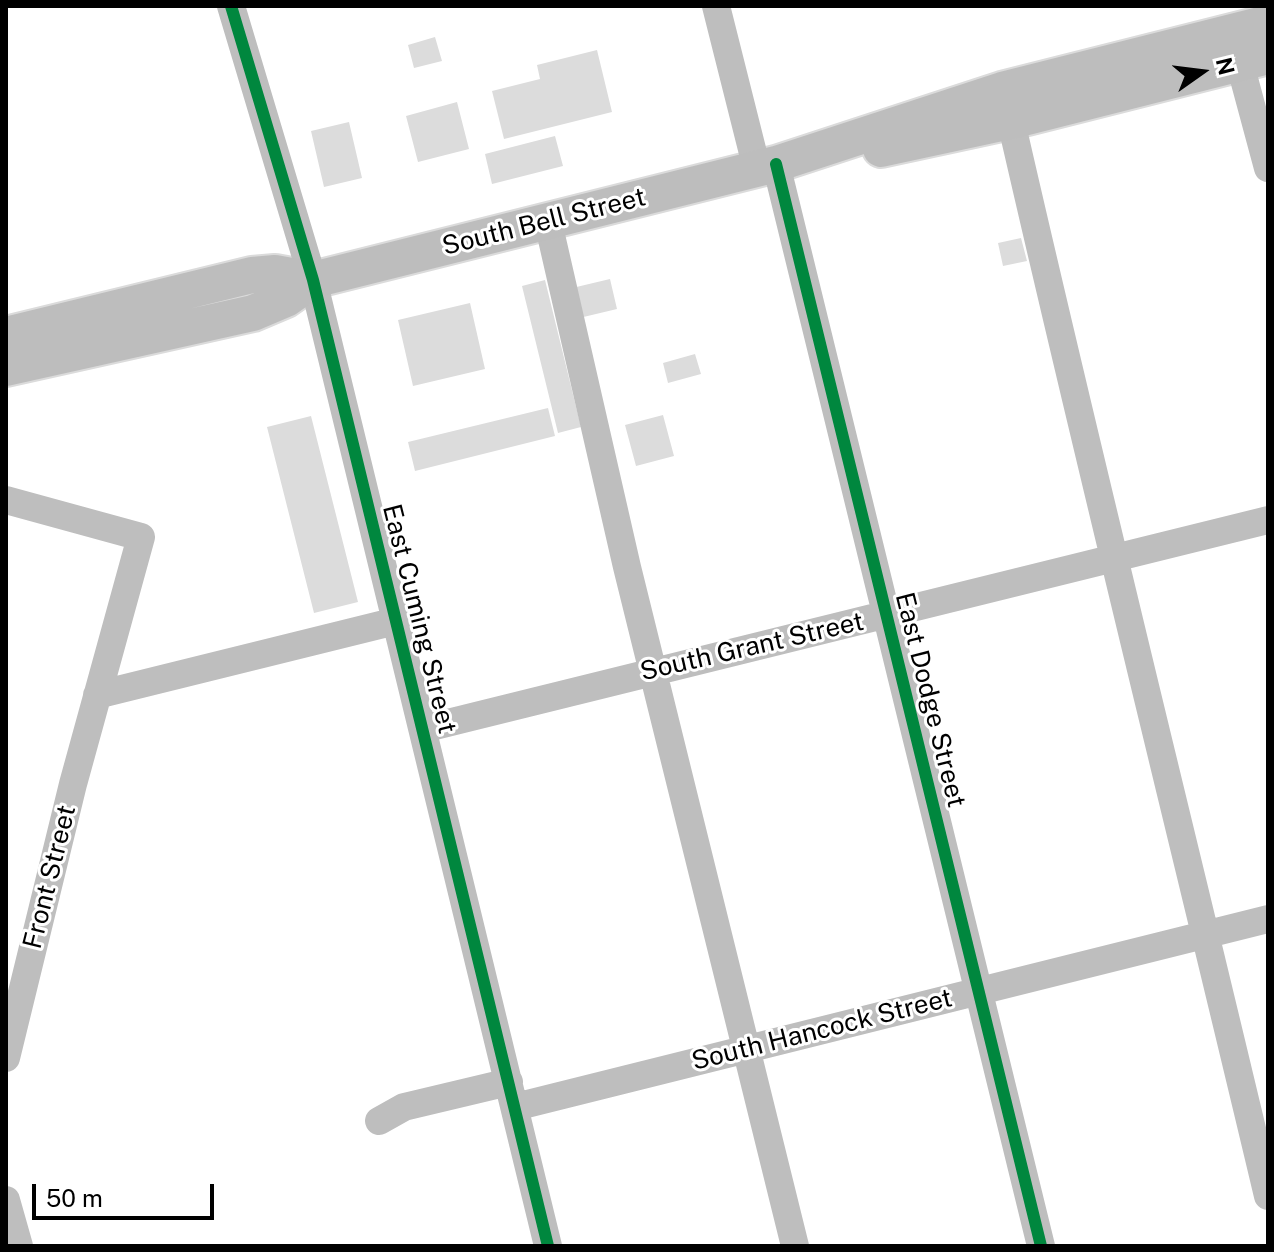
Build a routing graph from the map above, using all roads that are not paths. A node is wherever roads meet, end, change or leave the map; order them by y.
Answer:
1 (231, 6) edge
2 (716, 6) edge
3 (1268, 23) edge
4 (1240, 39) edge
5 (1011, 121) junction
6 (766, 166) junction
7 (1268, 168) edge
8 (548, 222) junction
9 (313, 280) junction
10 (7, 346) edge
11 (6, 500) edge
12 (1268, 520) edge
13 (1112, 559) junction
14 (887, 614) junction
15 (396, 621) junction
16 (654, 670) junction
17 (97, 695) junction
18 (423, 729) junction
19 (1268, 919) edge
20 (1205, 934) junction
21 (977, 990) junction
22 (747, 1050) junction
23 (6, 1058) edge
24 (512, 1094) junction
25 (379, 1121) dead end
26 (1268, 1196) edge
27 (6, 1200) edge
28 (19, 1246) edge
29 (548, 1246) edge
30 (795, 1246) edge
31 (1041, 1246) edge

1 - 9 street, East Cuming Street
2 - 6 street, East Dodge Street
3 - 4 main road
4 - 5 main road, South Bell Street
4 - 6 main road, South Bell Street
4 - 7 street
5 - 6 main road, South Bell Street
5 - 13 street
6 - 8 main road, South Bell Street
6 - 14 street, East Dodge Street
8 - 9 main road, South Bell Street
8 - 16 street
9 - 10 main road, South Bell Street
9 - 15 street, East Cuming Street
11 - 17 street, Front Street
12 - 13 street, South Grant Street
13 - 14 street, South Grant Street
13 - 20 street
14 - 16 street, South Grant Street
14 - 21 street, East Dodge Street
15 - 17 street
15 - 18 street, East Cuming Street
16 - 18 street, South Grant Street
16 - 22 street
17 - 23 street, Front Street
18 - 24 street, East Cuming Street
19 - 20 street, South Hancock Street
20 - 21 street, South Hancock Street
20 - 26 street
21 - 22 street, South Hancock Street
21 - 31 street, East Dodge Street
22 - 24 street, South Hancock Street
22 - 30 street
24 - 25 street, South Hancock Street
24 - 29 street, East Cuming Street
27 - 28 street

